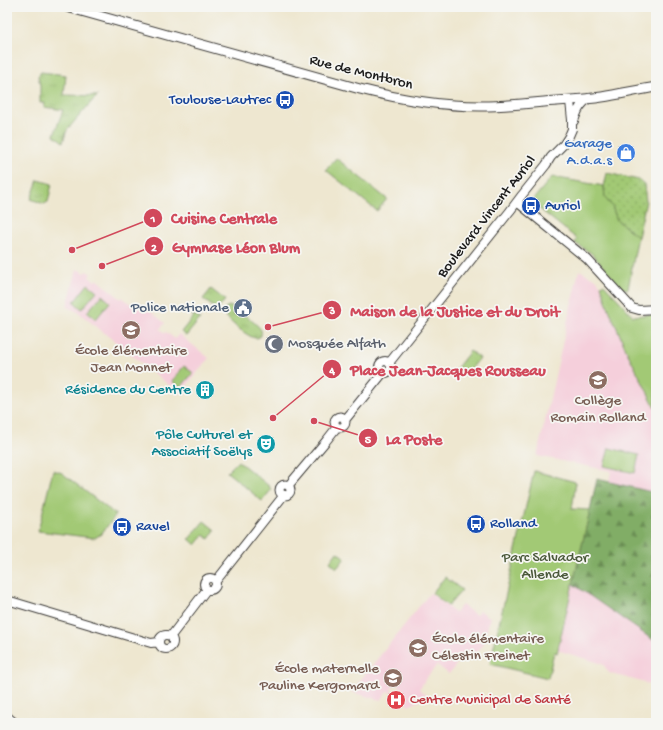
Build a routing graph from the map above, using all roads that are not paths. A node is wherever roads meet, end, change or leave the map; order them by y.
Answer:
1 (67, 7) edge
2 (656, 87) edge
3 (589, 98) junction
4 (570, 101) junction
5 (572, 129) junction
6 (517, 202) junction
7 (656, 309) edge
8 (7, 600) edge
9 (171, 636) junction
10 (159, 642) junction
11 (7, 717) edge
12 (14, 723) edge

1 - 4 main road, Rue de Montbron
2 - 3 main road, Rue de Montbron
3 - 4 main road, Rue de Montbron
3 - 5 street, Boulevard Vincent Auriol
4 - 5 street
5 - 6 street, Boulevard Vincent Auriol
6 - 7 street
6 - 9 street, Boulevard Vincent Auriol
8 - 10 street
9 - 10 street
9 - 10 street
11 - 12 main road

